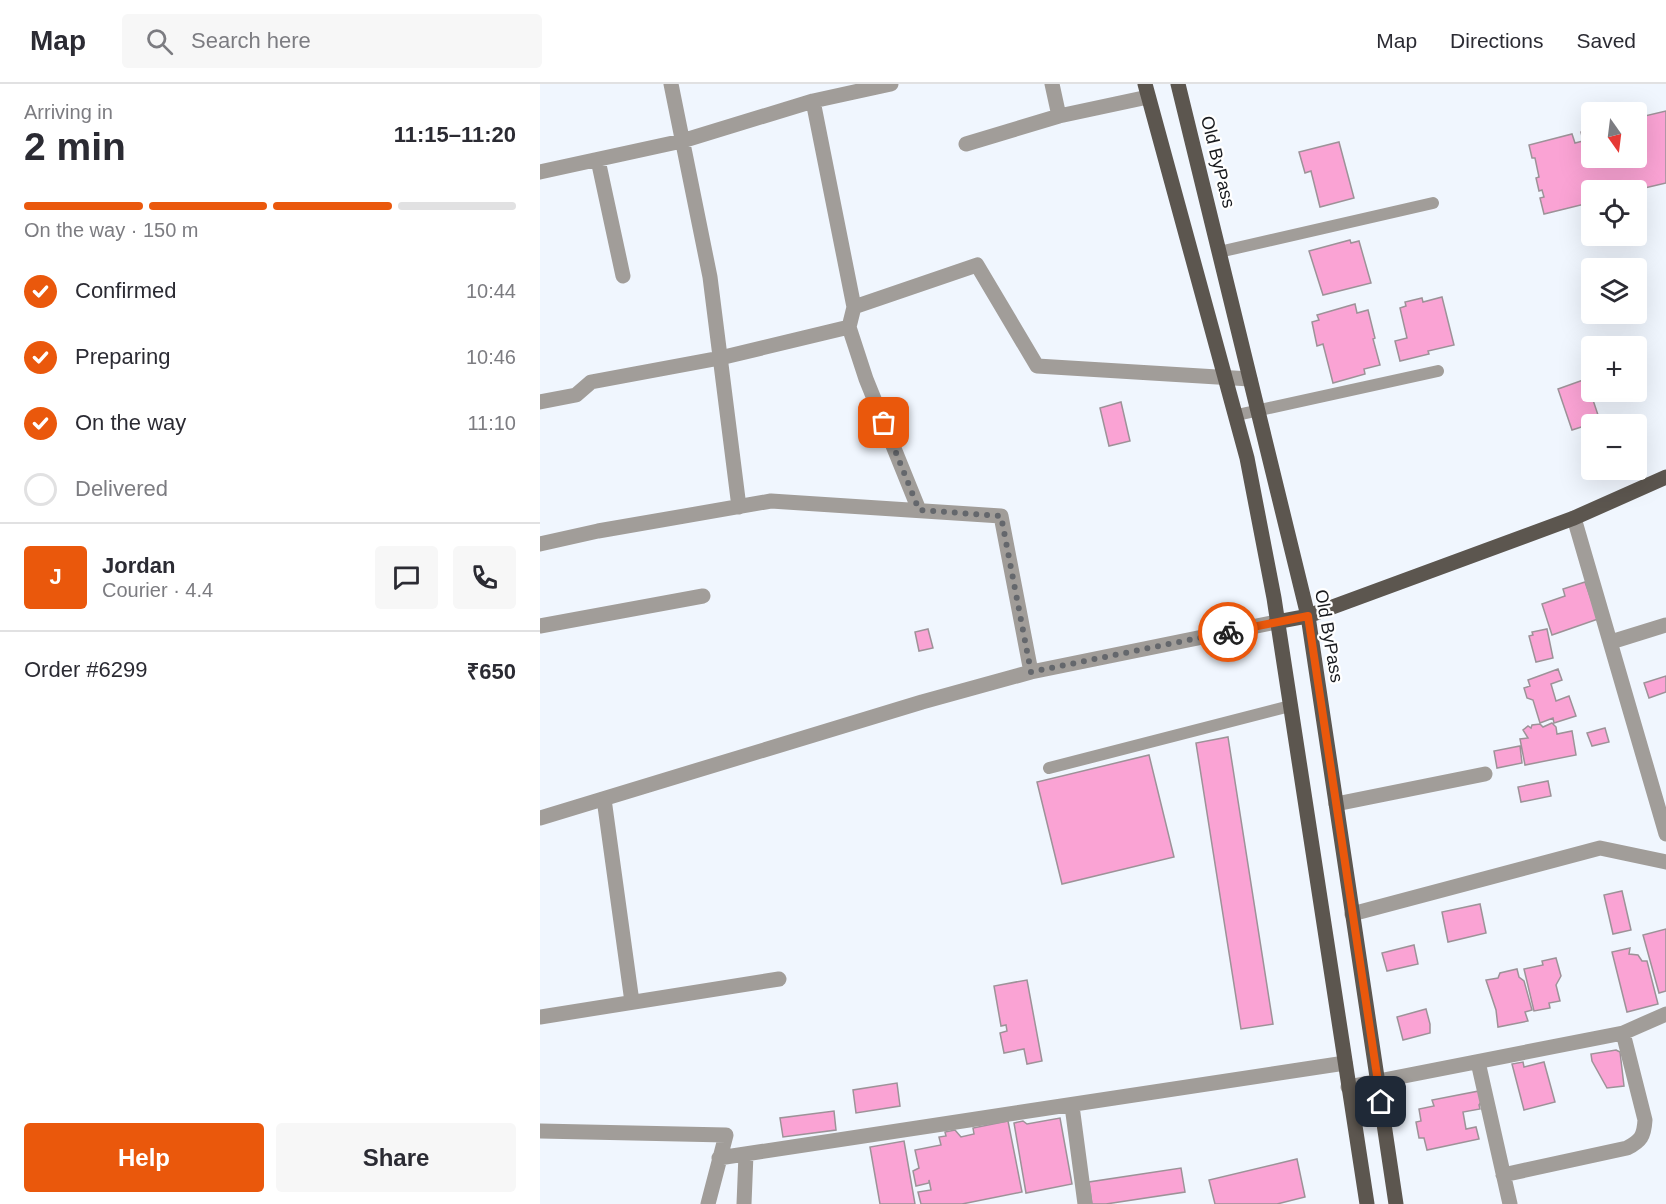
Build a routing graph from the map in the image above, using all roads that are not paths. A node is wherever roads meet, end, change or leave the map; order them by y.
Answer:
1 (670, 84) edge
2 (891, 84) edge
3 (1052, 84) edge
4 (1178, 84) edge
5 (1146, 90) edge
6 (813, 101) junction
7 (1059, 116) junction
8 (682, 141) junction
9 (966, 144) dead end
10 (598, 160) junction
11 (540, 172) edge
12 (1434, 203) dead end
13 (1219, 252) junction
14 (623, 276) dead end
15 (854, 307) junction
16 (849, 327) junction
17 (720, 357) junction
18 (1438, 371) dead end
19 (1225, 377) junction
20 (1250, 379) junction
21 (540, 402) edge
22 (1258, 411) junction
23 (1237, 415) junction
24 (1666, 477) edge
25 (739, 507) junction
26 (919, 510) junction
27 (1574, 518) junction
28 (540, 544) edge
29 (703, 596) dead end
30 (1308, 616) junction
31 (1276, 622) junction
32 (1666, 625) edge
33 (540, 626) edge
34 (1611, 642) junction
35 (1031, 672) junction
36 (1290, 706) junction
37 (1049, 768) dead end
38 (1485, 774) dead end
39 (604, 799) junction
40 (1336, 804) junction
41 (540, 818) edge
42 (1666, 834) edge
43 (1666, 862) edge
44 (1353, 914) junction
45 (779, 979) dead end
46 (632, 1002) junction
47 (1666, 1014) edge
48 (540, 1017) edge
49 (1623, 1033) junction
50 (1479, 1062) junction
51 (1345, 1063) junction
52 (1378, 1082) junction
53 (1348, 1087) junction
54 (1072, 1106) junction
55 (540, 1131) edge
56 (746, 1154) junction
57 (719, 1158) junction
58 (1503, 1175) junction
59 (708, 1204) edge
60 (744, 1204) edge
61 (1085, 1204) edge
62 (1366, 1204) edge
63 (1396, 1204) edge
64 (1510, 1204) edge

1 - 8 street
2 - 6 street
3 - 7 street
4 - 13 main road, Old ByPass
5 - 7 street
5 - 19 main road
6 - 8 street
6 - 15 street
7 - 9 street
8 - 10 street
8 - 17 street
10 - 11 street
10 - 14 street
12 - 13 lane
13 - 20 main road, Old ByPass
15 - 16 street
15 - 19 street
16 - 17 street
16 - 26 street
17 - 21 street
17 - 25 street
18 - 22 lane
19 - 20 street
19 - 23 main road
20 - 22 main road, Old ByPass
22 - 23 lane
22 - 30 main road, Old ByPass
23 - 31 main road
24 - 27 main road
25 - 26 street
25 - 28 street
26 - 35 street
27 - 30 main road
27 - 34 street
29 - 33 street
30 - 31 main road
30 - 40 main road, Old ByPass
31 - 35 street
31 - 36 main road
32 - 34 street
34 - 42 street
35 - 39 street
36 - 37 lane
36 - 51 main road
38 - 40 street
39 - 41 street
39 - 46 street
40 - 44 main road, Old ByPass
43 - 44 street
44 - 52 main road, Old ByPass
45 - 46 street
46 - 48 street
47 - 49 street
49 - 50 street
49 - 58 street
50 - 52 street
50 - 58 street
51 - 53 main road
51 - 54 street
52 - 53 street
52 - 63 main road, Old ByPass
53 - 62 main road
54 - 56 street
54 - 61 street
55 - 57 street
56 - 57 street
56 - 60 street
57 - 59 street
58 - 64 street

